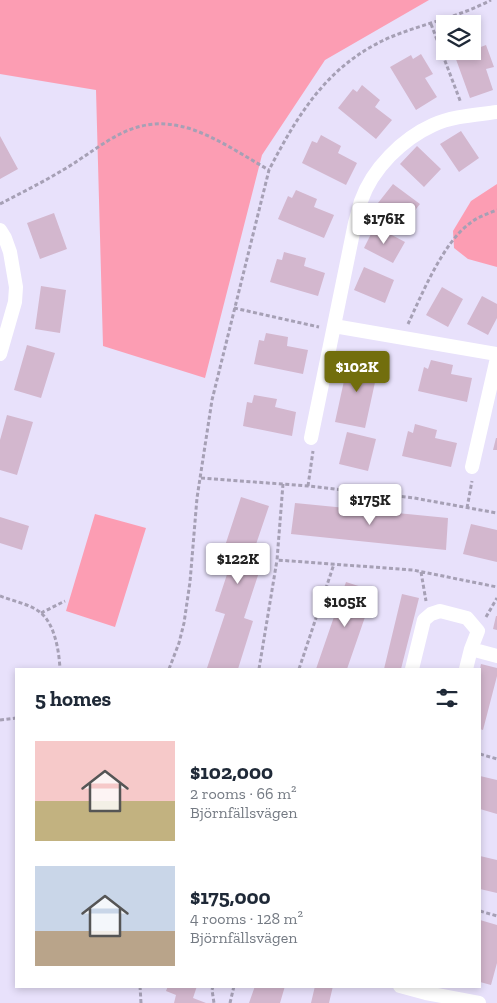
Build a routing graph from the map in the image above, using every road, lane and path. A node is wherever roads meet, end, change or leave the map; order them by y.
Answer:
1 (491, 0) edge
2 (431, 24) junction
3 (497, 112) edge
4 (468, 116) junction
5 (268, 170) junction
6 (0, 204) edge
7 (497, 210) edge
8 (0, 230) edge
9 (234, 308) junction
10 (334, 326) junction
11 (400, 339) junction
12 (0, 354) edge
13 (497, 354) edge
14 (497, 358) edge
15 (311, 438) joint
16 (472, 466) joint
17 (201, 478) junction
18 (283, 484) junction
19 (308, 486) junction
20 (467, 508) junction
21 (497, 513) edge
22 (277, 560) junction
23 (334, 564) junction
24 (421, 572) junction
25 (497, 587) edge
26 (0, 596) edge
27 (497, 598) edge
28 (65, 601) dead end
29 (42, 613) junction
30 (428, 617) junction
31 (478, 631) junction
32 (471, 649) junction
33 (497, 656) edge
34 (60, 668) edge
35 (170, 668) edge
36 (259, 668) edge
37 (300, 668) edge
38 (412, 668) edge
39 (466, 668) edge
40 (15, 718) edge
41 (0, 720) edge
42 (481, 754) edge
43 (497, 759) edge
44 (481, 911) edge
45 (497, 916) edge
46 (140, 988) edge
47 (212, 988) edge
48 (234, 988) edge
49 (407, 988) edge
50 (141, 1003) edge
51 (214, 1003) edge
52 (230, 1003) edge
53 (479, 1003) edge

1 - 2 path
2 - 4 path
2 - 5 path
3 - 4 street
4 - 10 street
5 - 6 path
5 - 9 path
7 - 11 path
8 - 12 street
9 - 10 path
9 - 17 path
10 - 11 street
10 - 15 street
11 - 13 street
14 - 16 street
15 - 19 path
16 - 20 path
17 - 18 path
17 - 35 path
18 - 19 path
18 - 22 path
19 - 20 path
20 - 21 path
22 - 23 path
22 - 36 path
23 - 24 path
23 - 37 path
24 - 25 path
24 - 30 path
26 - 29 path
27 - 31 path
28 - 29 path
29 - 34 path
30 - 31 street
30 - 38 street
31 - 32 street
32 - 33 street
32 - 39 street
40 - 41 path
42 - 43 path
44 - 45 path
46 - 50 path
47 - 51 path
48 - 52 path
49 - 53 street

